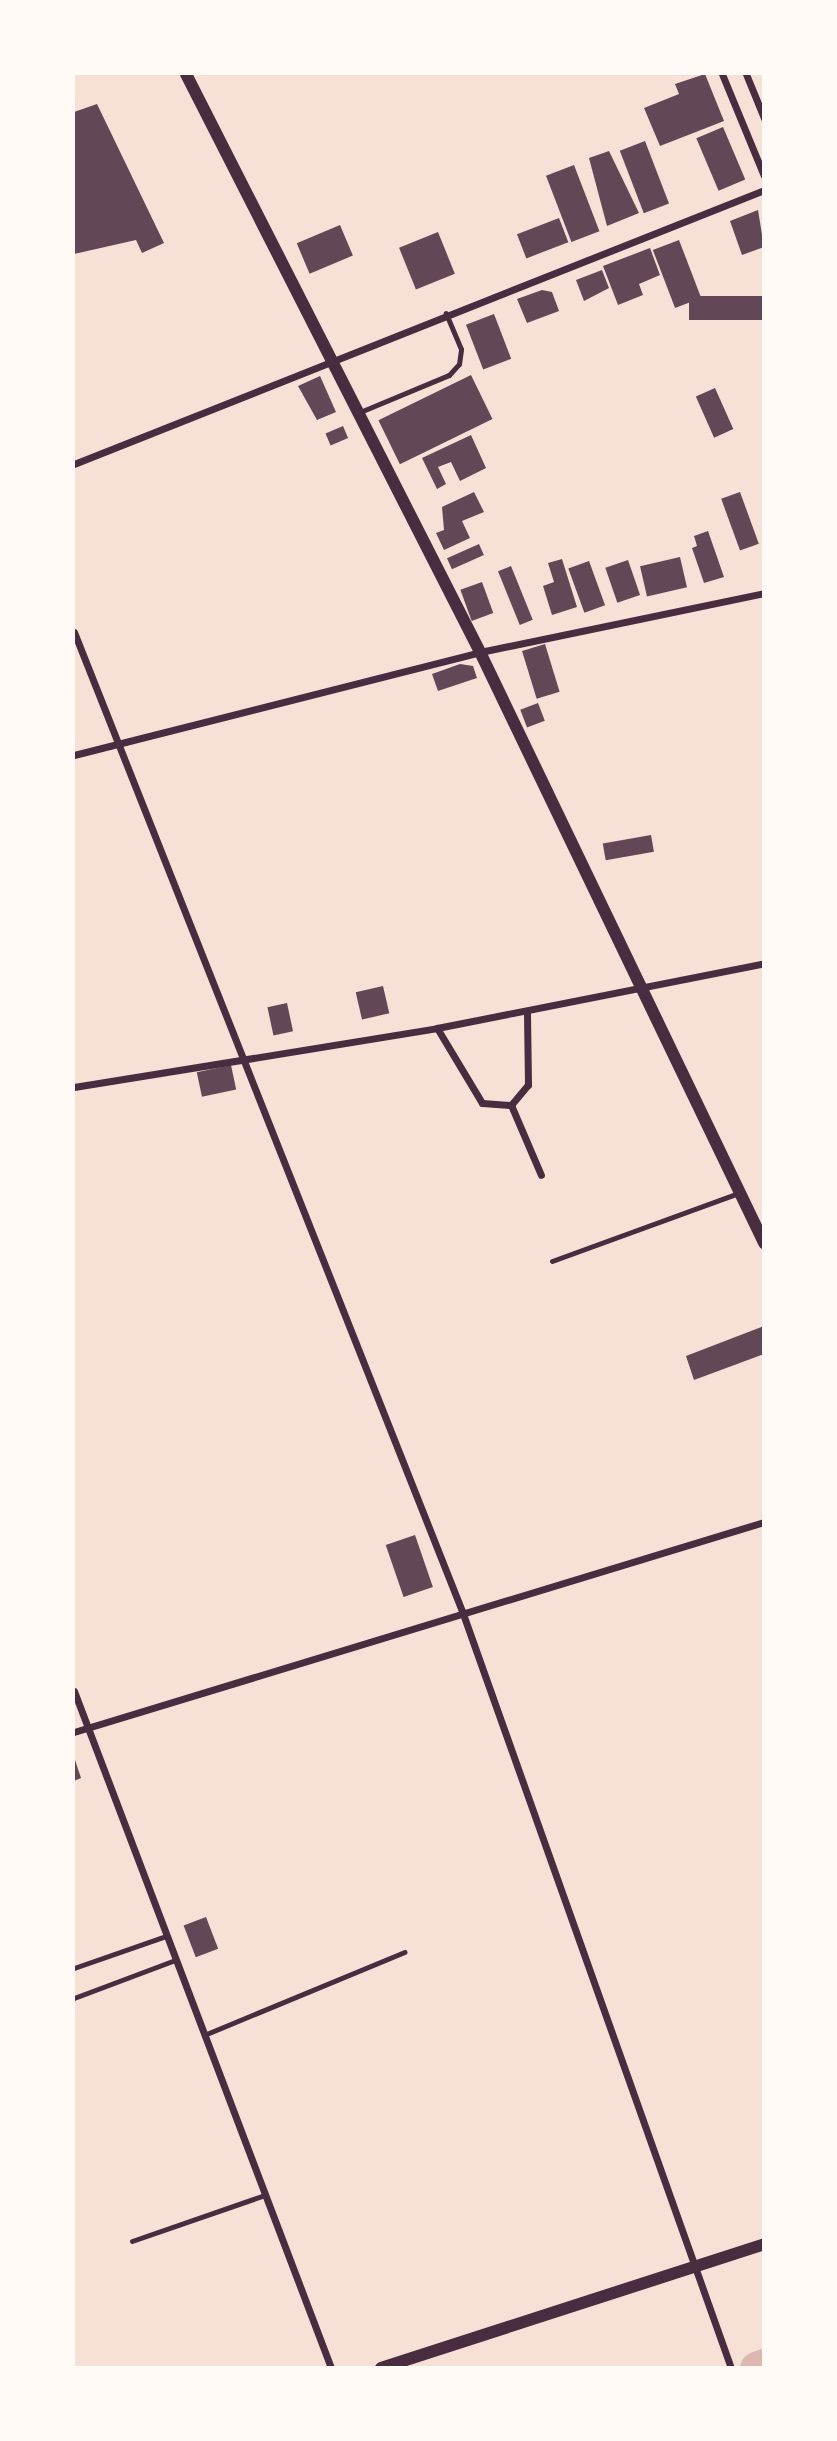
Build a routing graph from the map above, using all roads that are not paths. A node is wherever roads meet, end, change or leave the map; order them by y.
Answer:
1 (186, 74) edge
2 (722, 74) edge
3 (746, 74) edge
4 (764, 118) edge
5 (764, 176) edge
6 (764, 190) edge
7 (446, 313) junction
8 (330, 358) junction
9 (360, 412) junction
10 (74, 464) edge
11 (764, 593) edge
12 (74, 632) edge
13 (480, 652) junction
14 (118, 743) junction
15 (74, 755) edge
16 (764, 963) edge
17 (642, 990) junction
18 (527, 1011) junction
19 (437, 1028) junction
20 (242, 1060) junction
21 (74, 1087) edge
22 (511, 1105) junction
23 (541, 1175) dead end
24 (739, 1193) junction
25 (764, 1243) edge
26 (552, 1261) dead end
27 (764, 1522) edge
28 (461, 1612) junction
29 (74, 1691) edge
30 (87, 1728) junction
31 (74, 1732) edge
32 (166, 1936) junction
33 (404, 1952) dead end
34 (175, 1960) junction
35 (74, 1968) edge
36 (74, 1998) edge
37 (204, 2035) junction
38 (265, 2195) junction
39 (132, 2241) dead end
40 (764, 2244) edge
41 (698, 2268) junction
42 (331, 2368) edge
43 (381, 2368) edge
44 (731, 2368) edge

1 - 8 street
2 - 5 street
3 - 4 street
6 - 7 street
7 - 8 street
7 - 9 lane
8 - 9 street
8 - 10 street
9 - 13 street
11 - 13 street
12 - 14 street
13 - 14 street
13 - 17 street
14 - 15 street
14 - 20 street
16 - 17 street
17 - 18 street
17 - 24 street
18 - 19 street
18 - 22 street
19 - 20 street
19 - 22 street
20 - 21 street
20 - 28 street
22 - 23 street
24 - 25 street
24 - 26 lane
27 - 28 street
28 - 30 street
28 - 41 street
29 - 30 street
30 - 31 street
30 - 32 street
32 - 34 street
32 - 35 lane
33 - 37 lane
34 - 36 lane
34 - 37 street
37 - 38 street
38 - 39 lane
38 - 42 street
40 - 41 street
41 - 43 street
41 - 44 street

